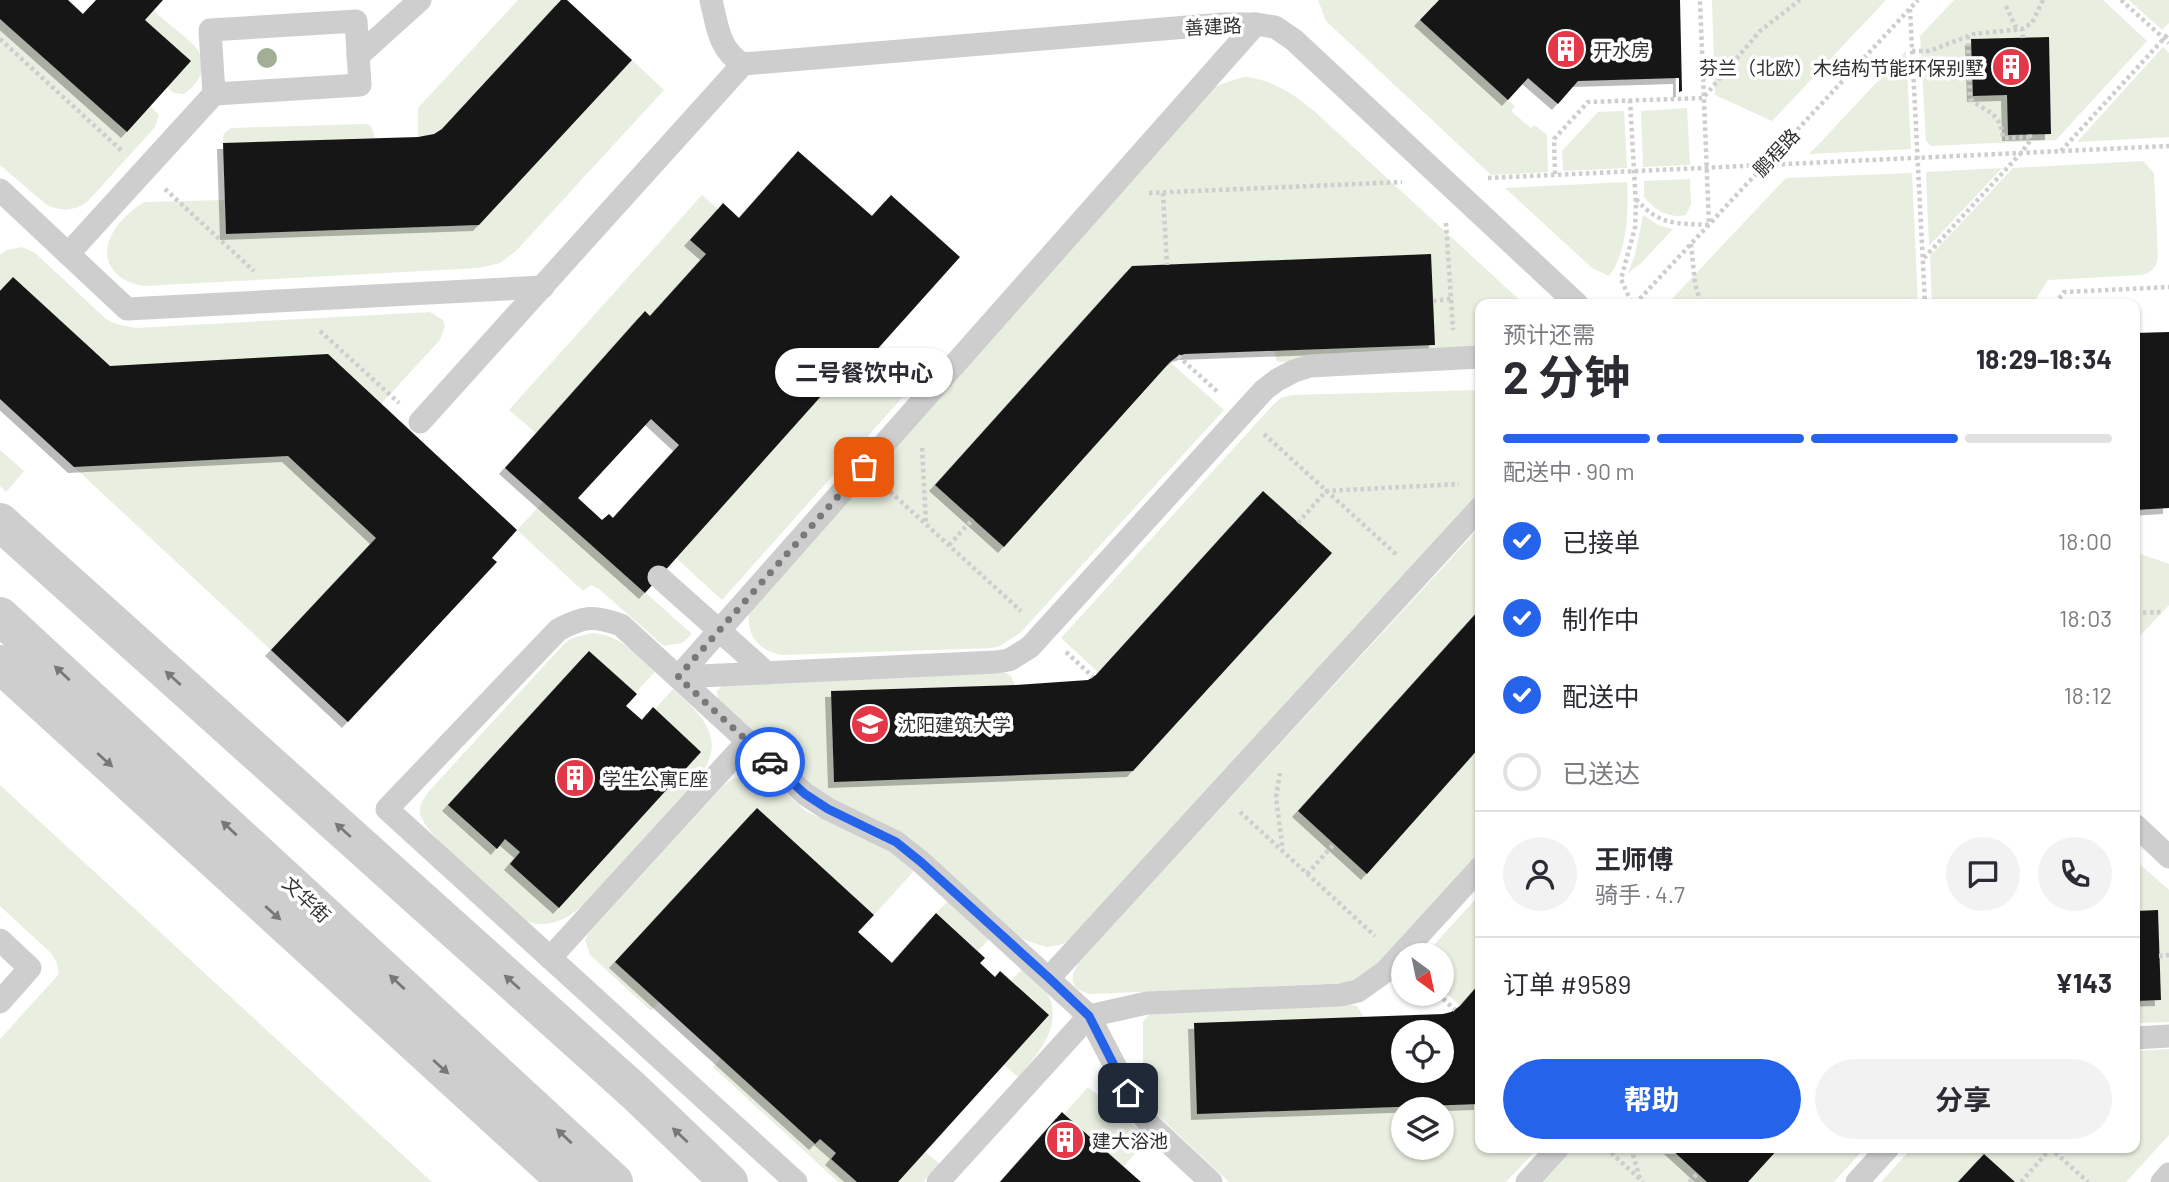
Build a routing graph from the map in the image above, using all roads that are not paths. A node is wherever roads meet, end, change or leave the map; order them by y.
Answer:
1 (420, 0) edge
2 (711, 0) edge
3 (1256, 24) junction
4 (358, 56) junction
5 (743, 64) junction
6 (214, 94) junction
7 (0, 190) edge
8 (68, 254) junction
9 (543, 287) junction
10 (1572, 299) edge
11 (1475, 357) edge
12 (421, 422) road end
13 (1475, 513) edge
14 (0, 522) edge
15 (659, 577) dead end
16 (0, 617) edge
17 (719, 630) junction
18 (0, 664) edge
19 (767, 673) junction
20 (678, 677) junction
21 (748, 741) junction
22 (2140, 830) edge
23 (2169, 857) edge
24 (1475, 873) edge
25 (0, 940) edge
26 (550, 958) junction
27 (1049, 978) junction
28 (0, 1002) edge
29 (1089, 1016) junction
30 (2169, 1036) edge
31 (2140, 1038) edge
32 (1553, 1153) edge
33 (1883, 1153) edge
34 (2169, 1174) edge
35 (567, 1182) edge
36 (614, 1182) edge
37 (729, 1182) edge
38 (796, 1182) edge
39 (938, 1182) edge
40 (1211, 1182) edge
41 (1527, 1182) edge
42 (1857, 1182) edge
43 (2162, 1182) edge

1 - 4 lane
2 - 5 lane
3 - 5 lane, 善建路
3 - 10 lane, 善建路
3 - 17 lane
4 - 6 lane
4 - 6 lane
5 - 9 lane
6 - 8 lane
7 - 8 lane
8 - 9 lane
9 - 12 lane
11 - 19 lane
13 - 27 lane
37 -> 14 street
15 - 17 lane
36 -> 16 street, 文华街
17 - 19 lane
17 - 20 lane
18 -> 35 street, 文华街
19 - 20 lane
20 - 21 lane
20 - 26 lane
21 - 26 lane
21 - 27 lane
22 - 23 lane
24 - 29 lane
25 - 28 lane
26 - 38 lane
27 - 29 lane
29 - 39 lane
29 - 40 lane
30 - 31 lane
32 - 41 lane
33 - 42 lane
34 - 43 lane

